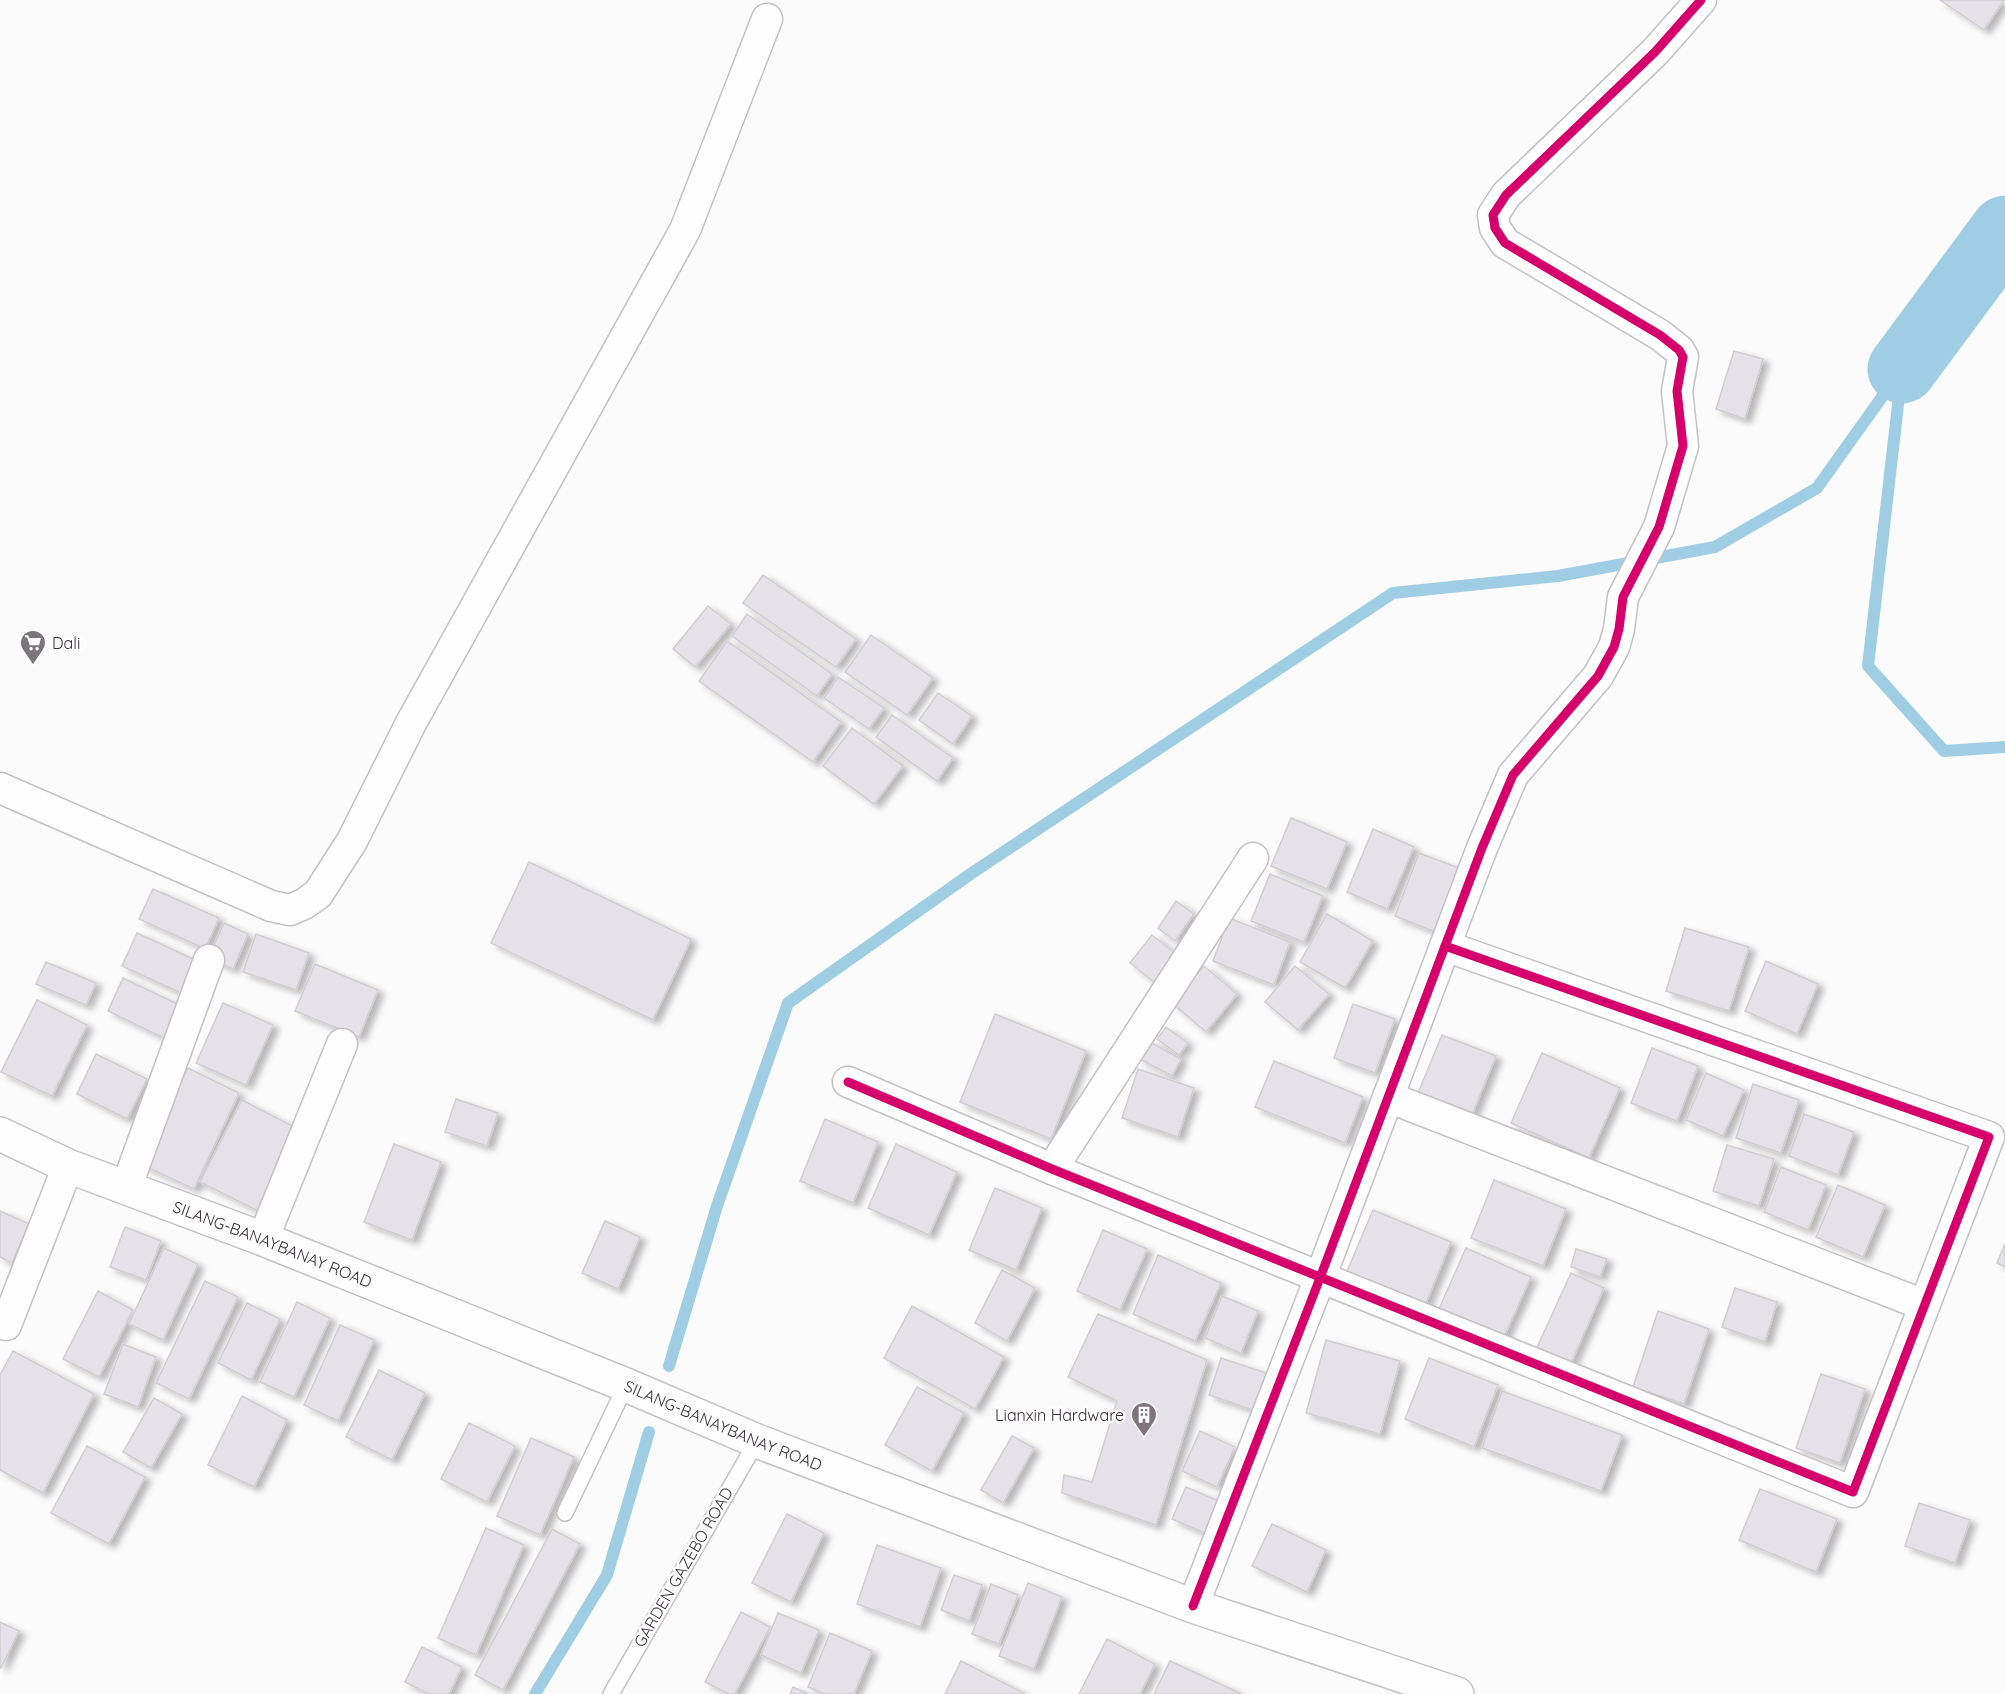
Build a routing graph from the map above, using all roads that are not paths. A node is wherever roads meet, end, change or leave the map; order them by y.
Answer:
1 (1701, 0) edge
2 (767, 19) dead end
3 (0, 788) edge
4 (1252, 858) dead end
5 (1445, 946) junction
6 (209, 960) dead end
7 (342, 1044) dead end
8 (848, 1082) dead end
9 (1388, 1097) junction
10 (0, 1134) edge
11 (68, 1166) junction
12 (1052, 1169) junction
13 (126, 1188) junction
14 (263, 1239) junction
15 (1320, 1278) junction
16 (1924, 1305) junction
17 (6, 1325) dead end
18 (626, 1385) junction
19 (757, 1441) junction
20 (565, 1513) dead end
21 (1193, 1606) junction
22 (610, 1694) edge
23 (1457, 1694) edge

1 - 5 street
2 - 3 street
4 - 12 street
5 - 9 street
5 - 16 street
6 - 13 street
7 - 14 street
8 - 12 street
9 - 15 street
9 - 16 street
10 - 11 main road, SILANG-BANAYBANAY ROAD
11 - 13 main road, SILANG-BANAYBANAY ROAD
11 - 17 street
12 - 15 street
13 - 14 main road, SILANG-BANAYBANAY ROAD
14 - 18 main road, SILANG-BANAYBANAY ROAD
15 - 16 street
15 - 21 street
18 - 19 main road, SILANG-BANAYBANAY ROAD
18 - 20 lane
19 - 21 main road, SILANG-BANAYBANAY ROAD
19 - 22 lane, GARDEN GAZEBO ROAD
21 - 23 main road, SILANG-BANAYBANAY ROAD

